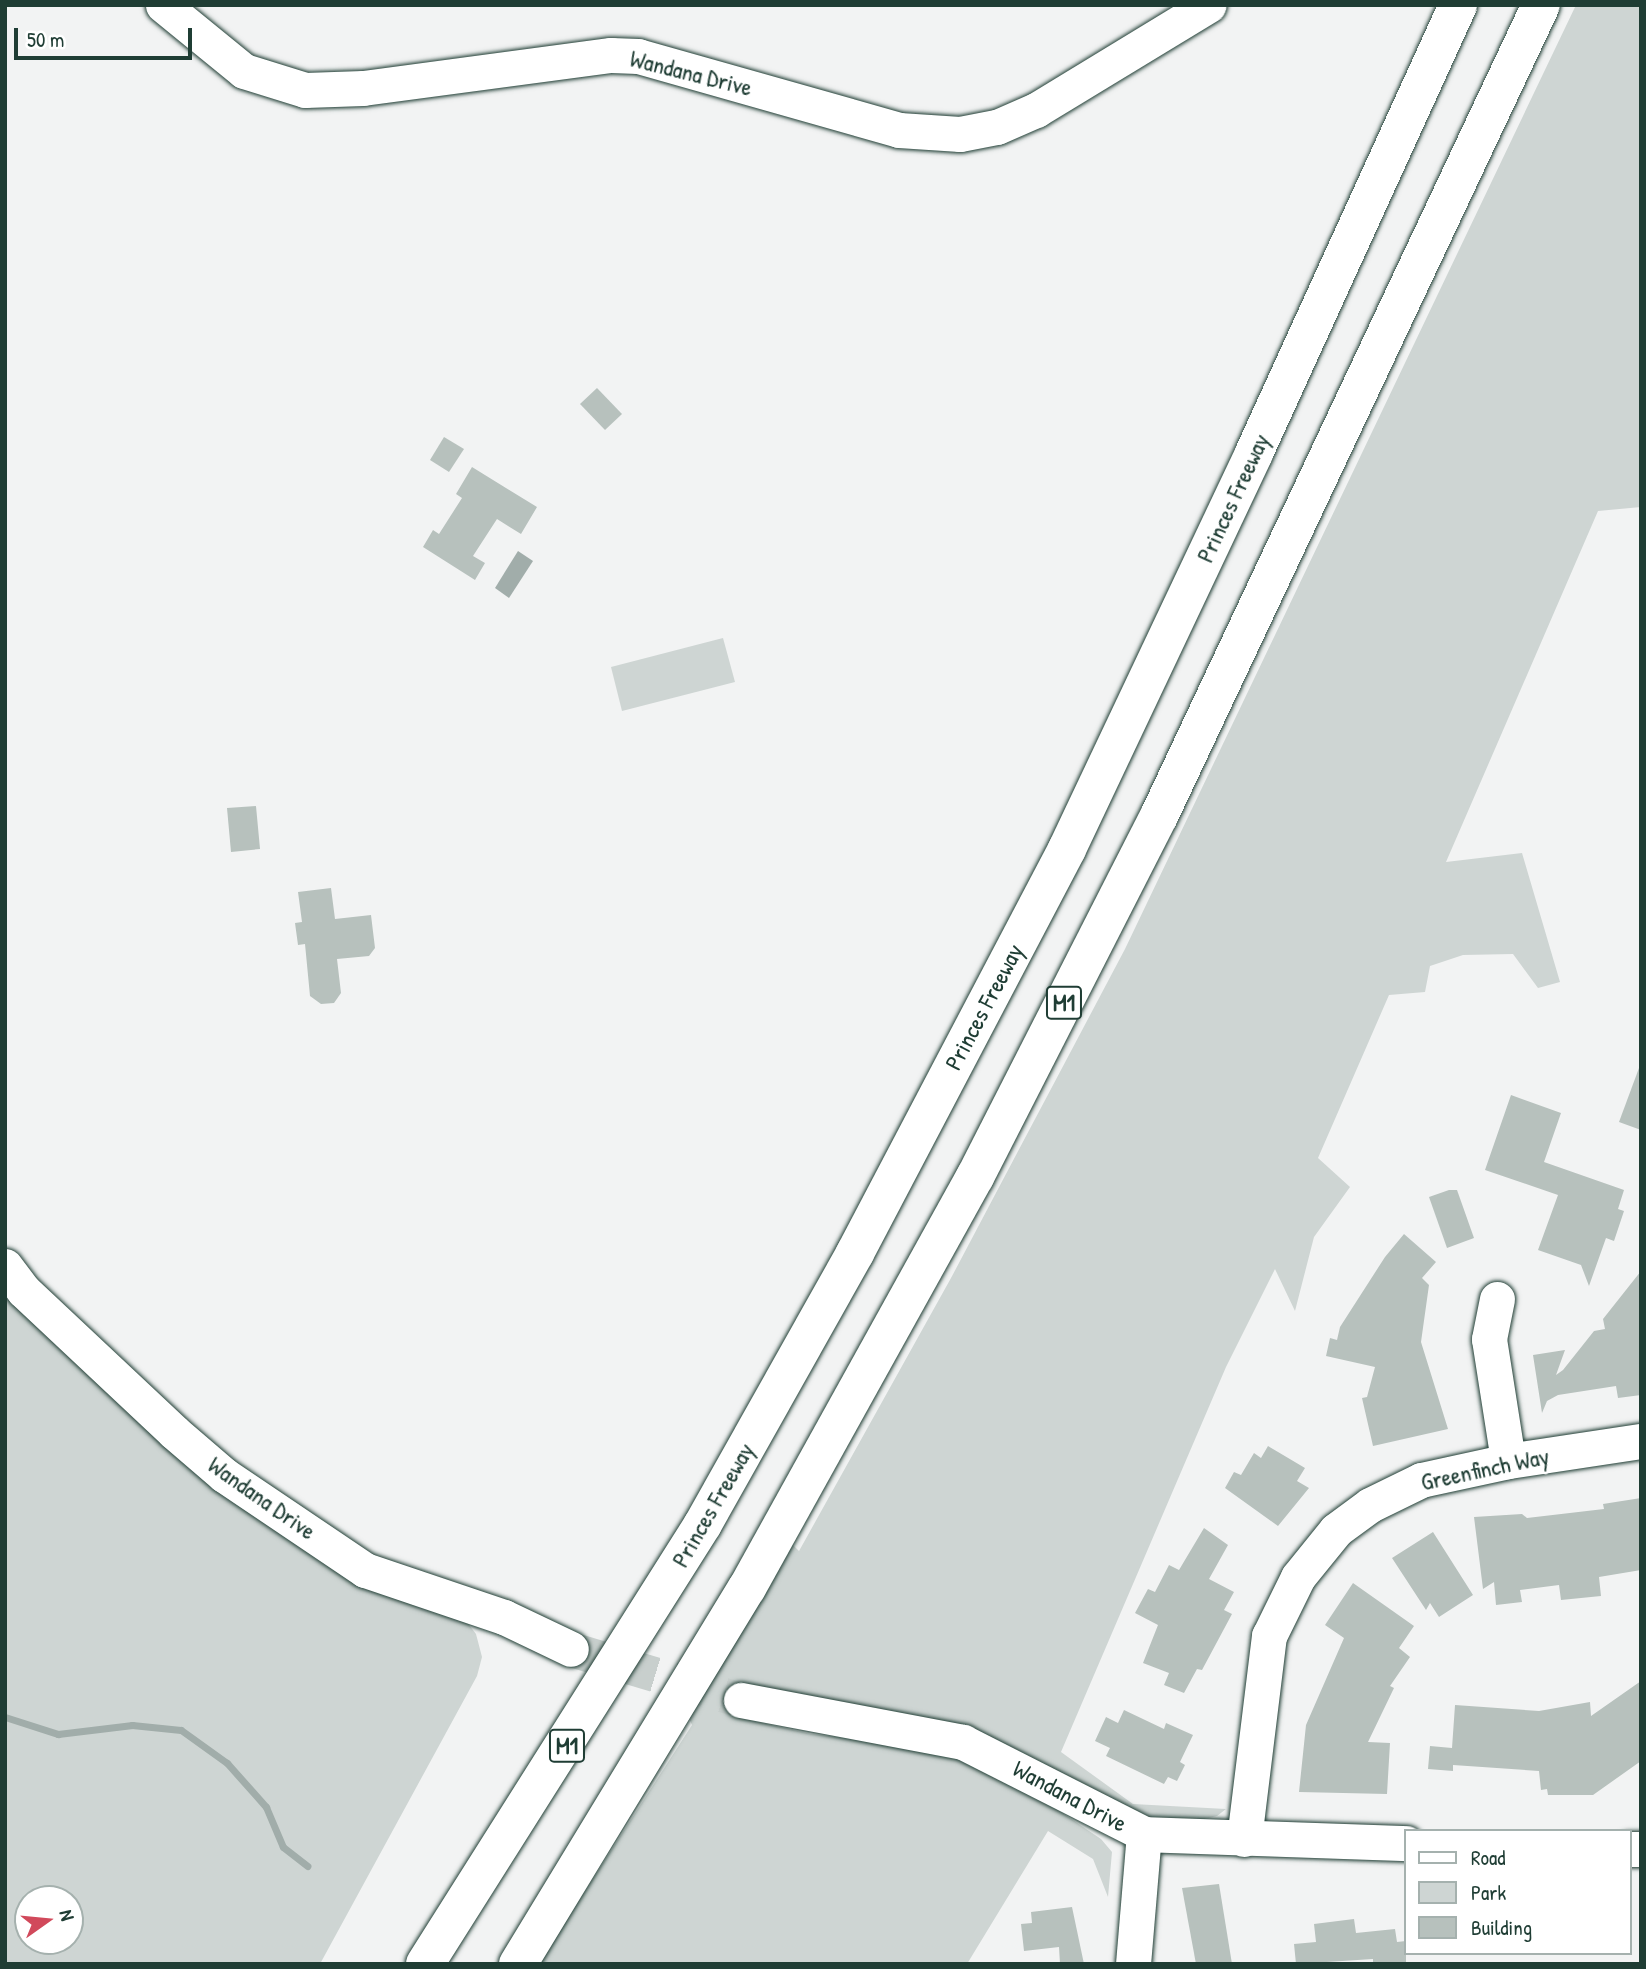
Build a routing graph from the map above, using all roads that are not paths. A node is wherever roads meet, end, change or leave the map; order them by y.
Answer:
1 (163, 5) edge
2 (1209, 5) edge
3 (1458, 5) edge
4 (1541, 5) edge
5 (5, 1266) edge
6 (1497, 1298) dead end
7 (1641, 1441) edge
8 (1508, 1461) junction
9 (571, 1649) tunnel mouth
10 (741, 1700) tunnel mouth
11 (1144, 1834) junction
12 (1244, 1839) junction
13 (1404, 1843) edge
14 (425, 1964) edge
15 (518, 1964) edge
16 (1133, 1964) edge

1 - 2 street, Wandana Drive
3 - 14 highway, Princes Freeway / M1
4 - 15 highway, M1
5 - 9 street, Wandana Drive
6 - 8 street
7 - 8 street, Greenfinch Way
8 - 12 street, Greenfinch Way
10 - 11 street, Wandana Drive
11 - 12 street, Wandana Drive
11 - 16 street
12 - 13 street, Wandana Drive

